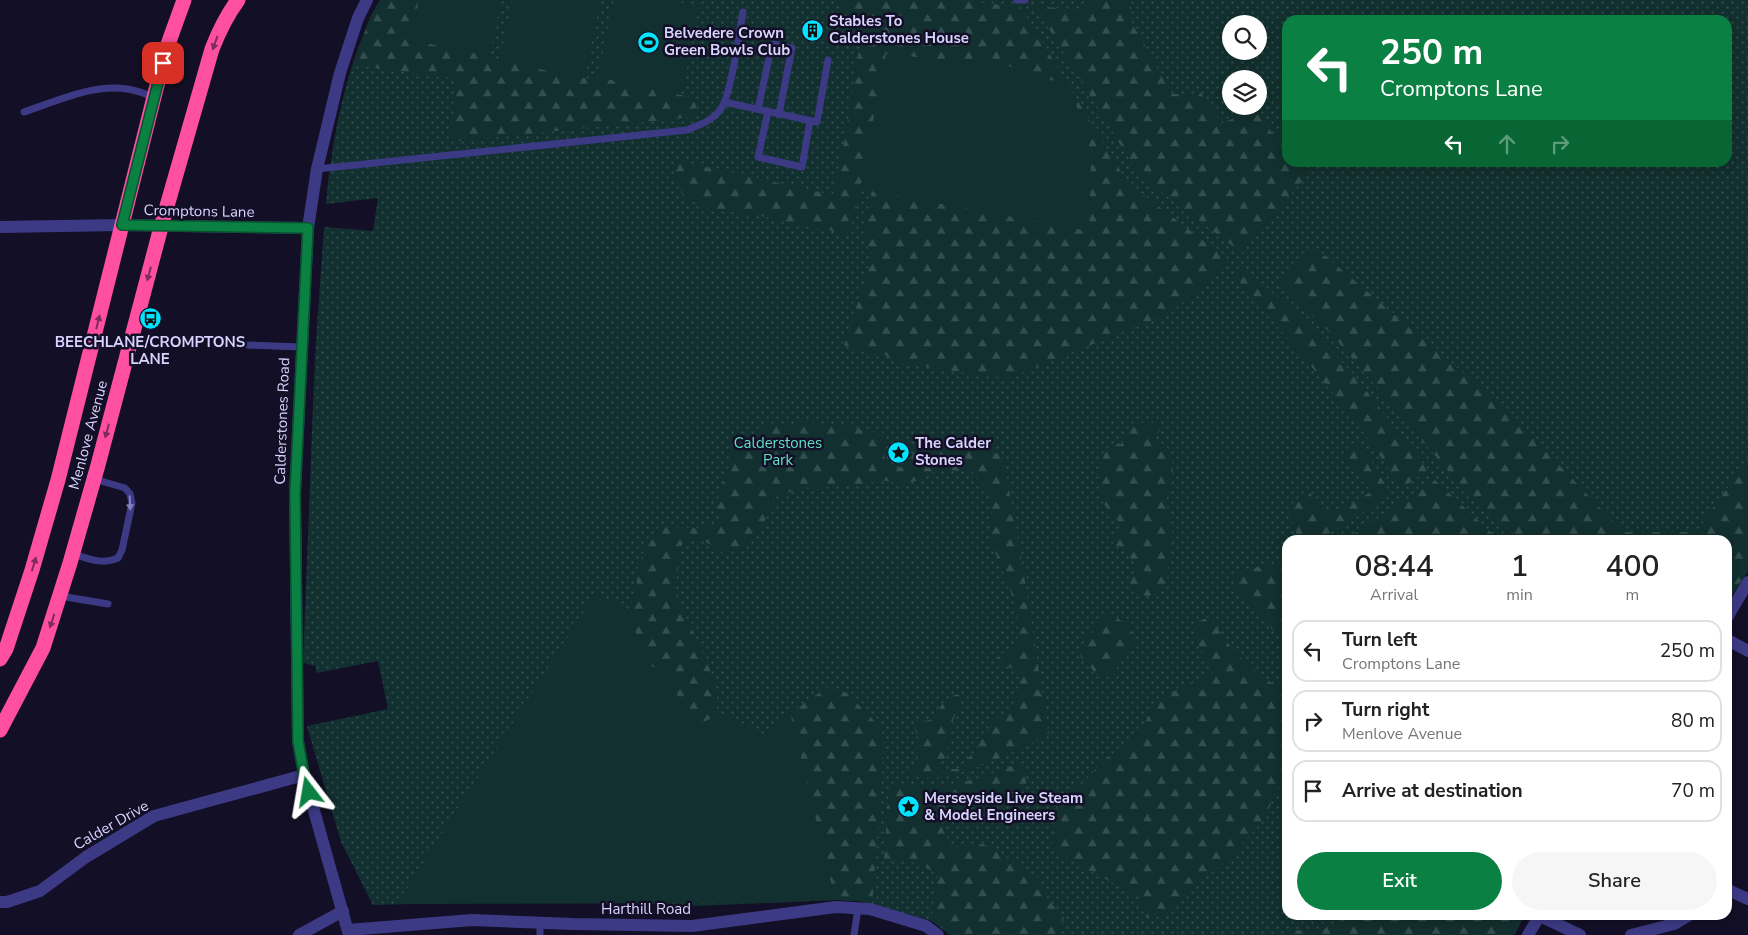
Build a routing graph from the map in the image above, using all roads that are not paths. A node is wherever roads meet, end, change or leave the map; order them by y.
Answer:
1 (184, 0) edge
2 (238, 0) edge
3 (367, 0) edge
4 (1017, 0) edge
5 (1025, 0) edge
6 (743, 12) dead end
7 (828, 60) dead end
8 (154, 97) junction
9 (724, 102) junction
10 (758, 110) junction
11 (24, 112) dead end
12 (768, 112) junction
13 (779, 114) junction
14 (810, 121) junction
15 (318, 169) junction
16 (122, 225) junction
17 (0, 226) edge
18 (161, 227) junction
19 (308, 228) junction
20 (248, 345) dead end
21 (301, 347) junction
22 (94, 479) junction
23 (73, 554) junction
24 (1748, 582) edge
25 (60, 596) junction
26 (108, 604) dead end
27 (1732, 609) edge
28 (1732, 642) edge
29 (1748, 651) edge
30 (0, 659) edge
31 (0, 730) edge
32 (304, 775) junction
33 (1732, 892) edge
34 (1748, 898) edge
35 (0, 902) edge
36 (858, 908) junction
37 (343, 911) junction
38 (1537, 920) edge
39 (1548, 920) edge
40 (1681, 920) edge
41 (540, 929) edge
42 (348, 932) edge
43 (299, 935) edge
44 (854, 935) edge
45 (938, 935) edge
46 (1528, 935) edge
47 (1580, 935) edge
48 (1631, 935) edge

1 - 8 highway, Menlove Avenue
2 -> 18 highway, Menlove Avenue
3 - 15 street, Calderstones Road
4 - 5 lane
6 - 9 lane
7 - 14 lane
8 - 11 lane
8 - 16 highway, Menlove Avenue
9 - 10 lane
9 - 15 lane
10 - 12 lane
10 - 13 lane
12 - 13 lane
12 - 14 lane
13 - 14 lane
15 - 19 street, Calderstones Road
16 - 17 street, Cromptons Lane
16 - 18 street, Cromptons Lane
30 -> 16 highway, Menlove Avenue
18 - 19 street, Cromptons Lane
18 -> 22 highway, Menlove Avenue
19 - 21 street, Calderstones Road
20 - 21 lane
21 - 32 street, Calderstones Road
22 - 23 highway, Menlove Avenue
22 -> 23 lane
23 - 25 highway, Menlove Avenue
24 - 27 street
25 - 26 lane
25 -> 31 highway, Menlove Avenue
28 - 29 street
32 - 35 street, Calder Drive
32 - 37 street, Calderstones Road
33 - 34 street
36 - 41 street, Harthill Road
36 - 44 lane
36 - 45 street, Harthill Road
37 - 42 street, Calderstones Road
37 - 43 street
38 - 46 street
39 - 47 street
40 - 48 street
41 - 42 street, Harthill Road

